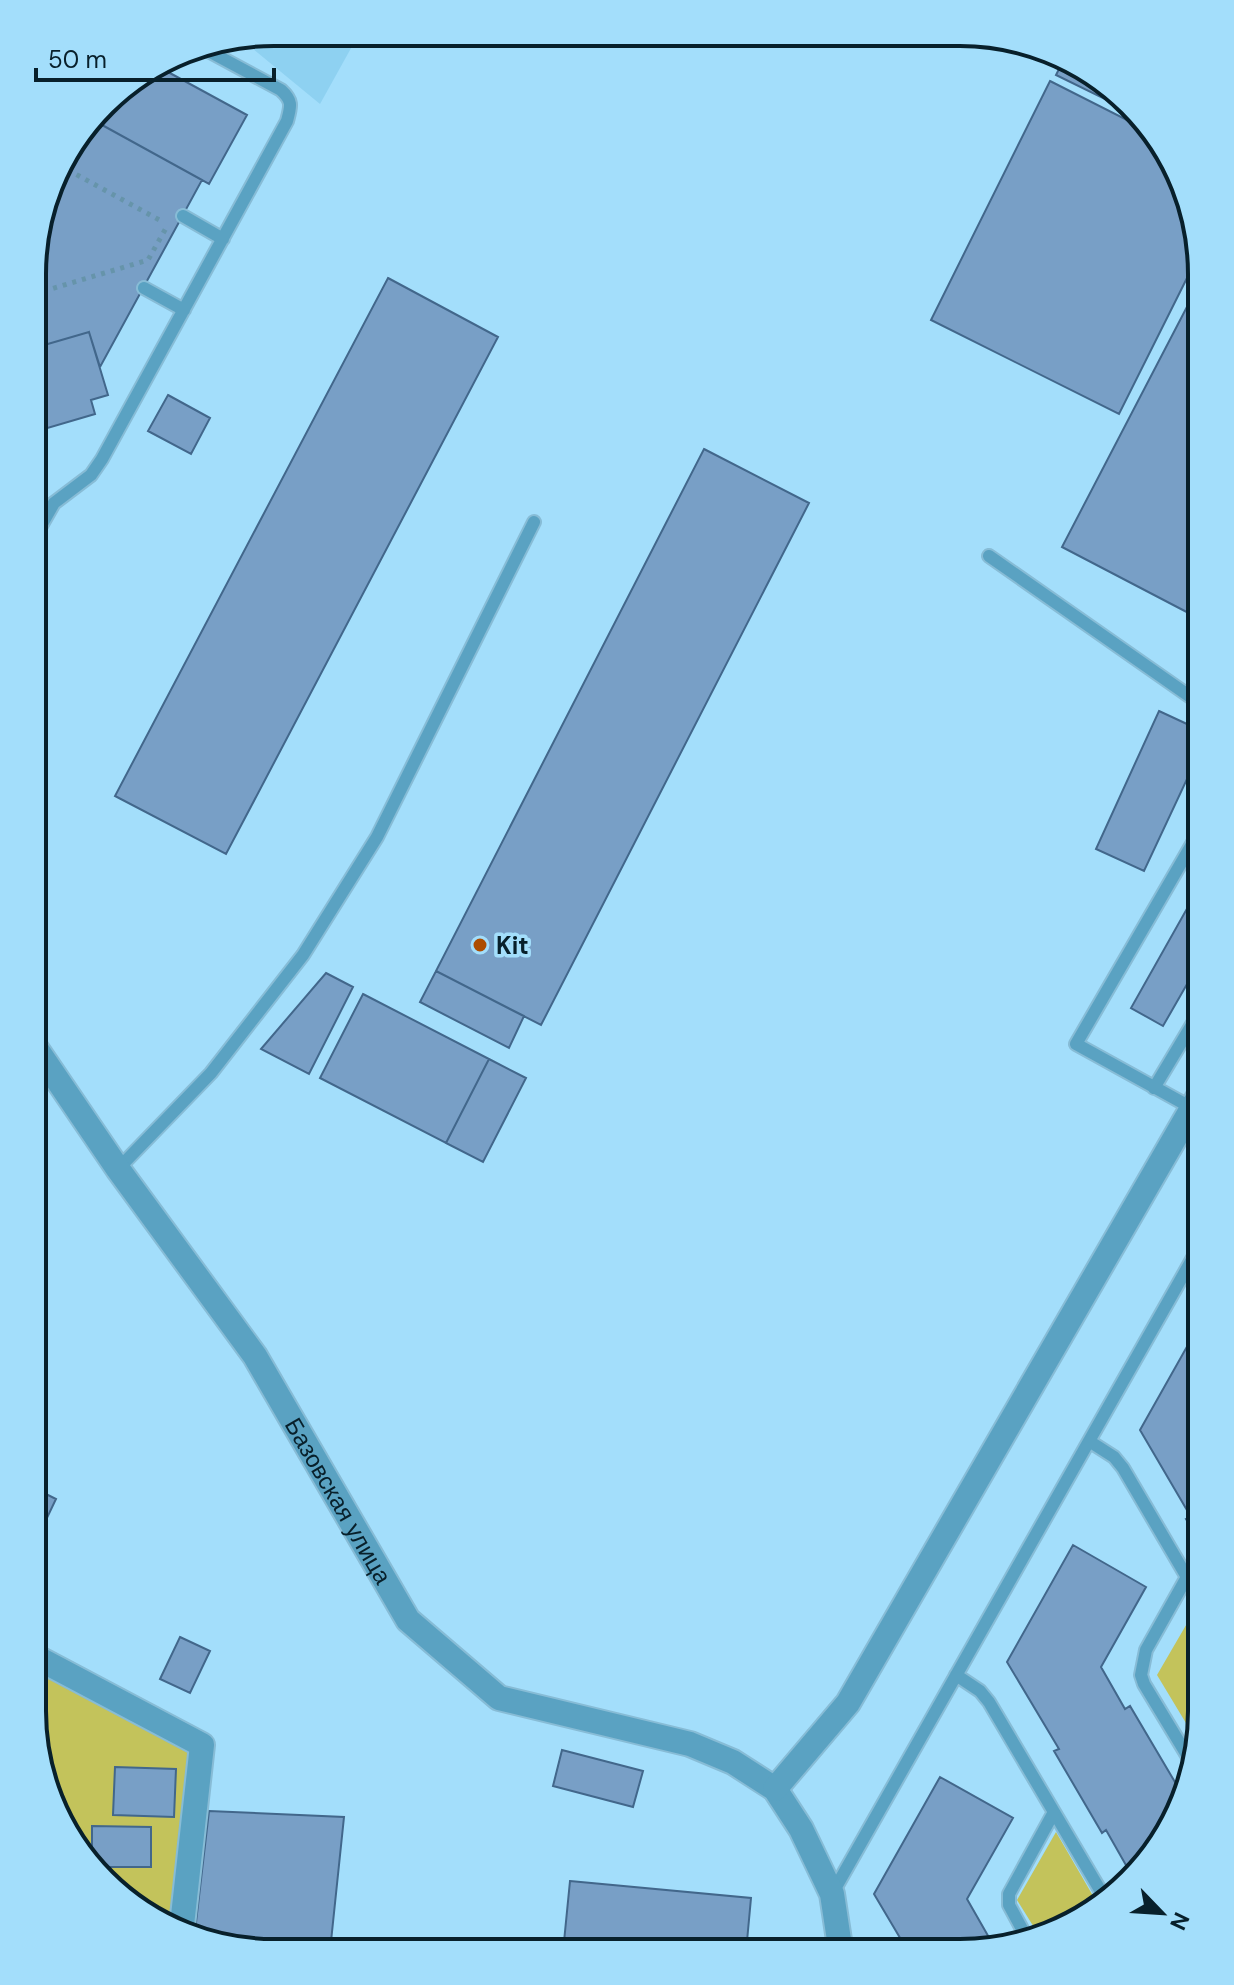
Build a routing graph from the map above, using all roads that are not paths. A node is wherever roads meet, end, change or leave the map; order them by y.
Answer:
1 (214, 54) edge
2 (183, 216) dead end
3 (223, 239) junction
4 (144, 288) dead end
5 (184, 310) junction
6 (46, 517) edge
7 (534, 522) dead end
8 (989, 556) dead end
9 (1188, 695) edge
10 (1188, 851) edge
11 (1188, 1031) edge
12 (46, 1063) edge
13 (1154, 1088) junction
14 (1188, 1097) edge
15 (1188, 1116) edge
16 (118, 1169) junction
17 (1188, 1267) edge
18 (1089, 1441) junction
19 (1187, 1577) joint
20 (46, 1662) edge
21 (956, 1675) junction
22 (1185, 1751) edge
23 (775, 1789) junction
24 (1054, 1812) junction
25 (1100, 1891) edge
26 (832, 1894) junction
27 (183, 1920) edge
28 (1023, 1930) edge
29 (839, 1939) edge

1 - 3 lane
2 - 3 lane
3 - 5 lane
4 - 5 lane
5 - 6 lane
7 - 16 lane
8 - 9 lane
10 - 13 lane
11 - 13 lane
12 - 16 street, Базовская улица
13 - 14 lane
15 - 23 street
16 - 23 street, Базовская улица
17 - 18 lane
18 - 19 lane
18 - 21 lane
19 - 22 lane
20 - 27 street
21 - 24 lane
21 - 26 lane
23 - 26 street
24 - 25 lane
24 - 28 lane
26 - 29 street

